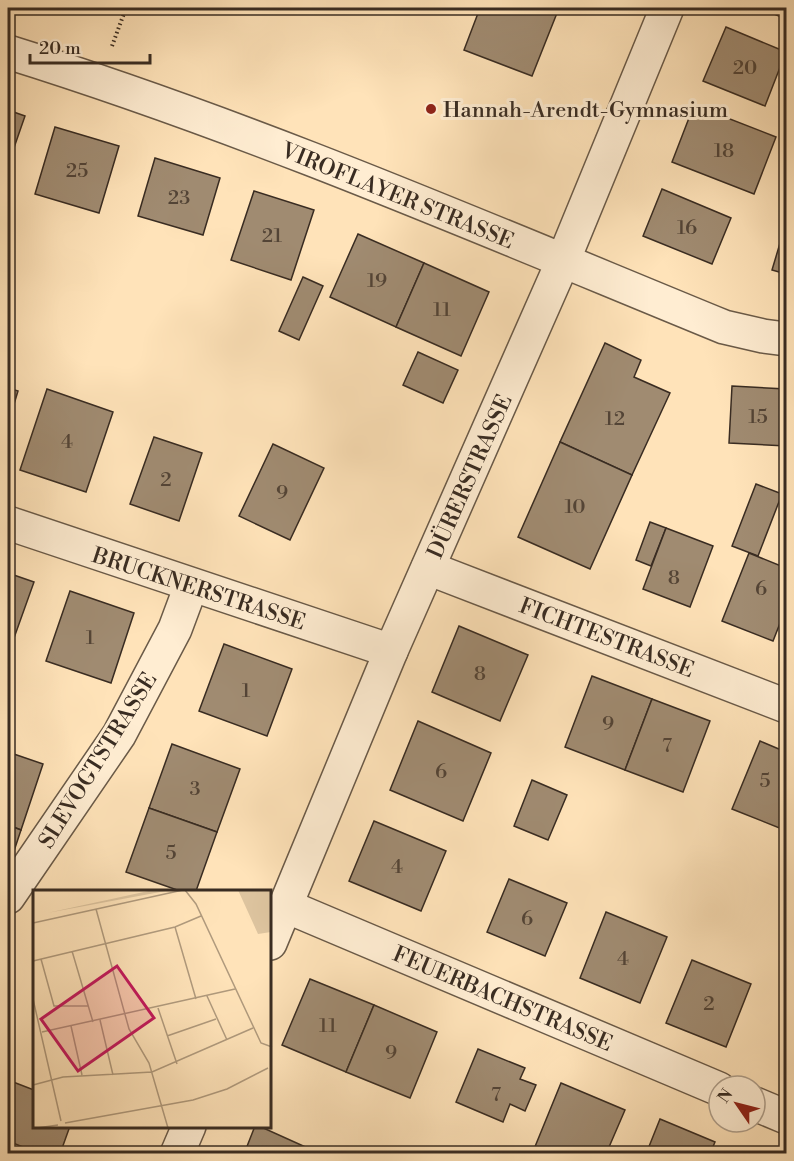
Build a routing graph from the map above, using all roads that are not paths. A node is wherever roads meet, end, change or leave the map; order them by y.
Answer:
1 (667, 8) edge
2 (8, 52) edge
3 (563, 261) junction
4 (786, 339) edge
5 (8, 524) edge
6 (429, 568) junction
7 (191, 586) junction
8 (391, 651) junction
9 (786, 706) edge
10 (8, 897) edge
11 (286, 906) junction
12 (272, 938) edge
13 (707, 1084) edge
14 (767, 1109) edge
15 (786, 1117) edge
16 (188, 1128) edge
17 (177, 1154) edge

1 - 3 street, DÜRERSTRASSE
2 - 3 street, VIROFLAYER STRASSE
3 - 4 street, VIROFLAYER STRASSE
3 - 6 street, DÜRERSTRASSE
5 - 7 street, BRUCKNERSTRASSE
6 - 8 street, DÜRERSTRASSE
6 - 9 street, FICHTESTRASSE
7 - 8 street, BRUCKNERSTRASSE
7 - 10 street, SLEVOGTSTRASSE
8 - 11 street, DÜRERSTRASSE
11 - 12 street, DÜRERSTRASSE
11 - 13 street, FEUERBACHSTRASSE
14 - 15 street
16 - 17 street

